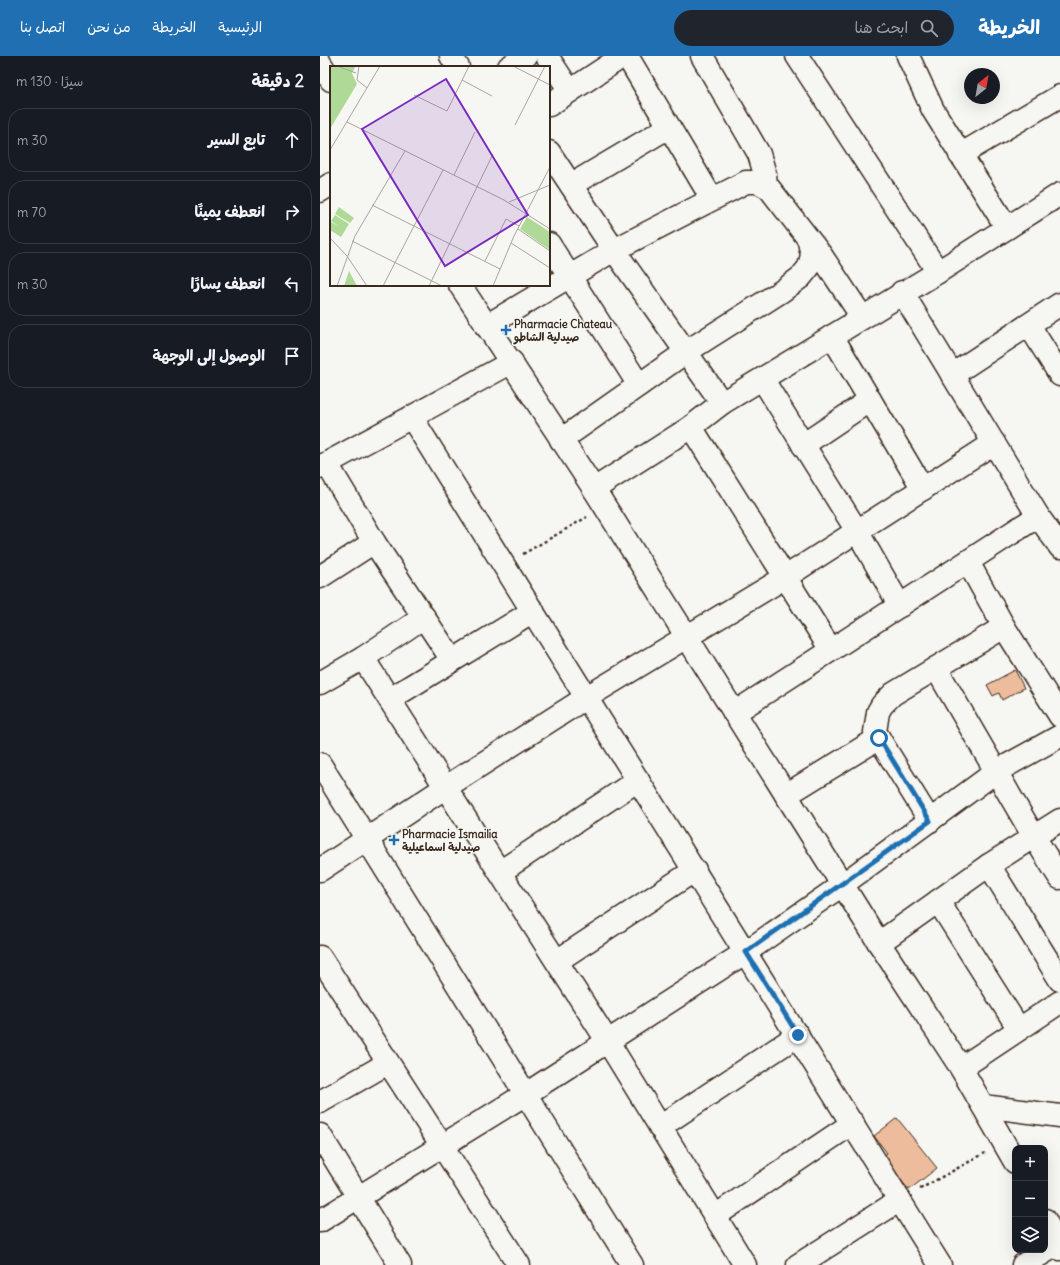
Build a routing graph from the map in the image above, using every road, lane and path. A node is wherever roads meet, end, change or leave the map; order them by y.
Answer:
1 (451, 56) edge
2 (526, 56) edge
3 (547, 56) edge
4 (623, 56) edge
5 (626, 56) edge
6 (702, 56) edge
7 (797, 56) edge
8 (916, 59) edge
9 (320, 63) edge
10 (457, 66) edge
11 (511, 66) edge
12 (330, 78) edge
13 (570, 91) junction
14 (1060, 96) edge
15 (550, 104) edge
16 (669, 127) junction
17 (550, 154) edge
18 (960, 155) junction
19 (330, 185) edge
20 (571, 185) junction
21 (766, 186) junction
22 (320, 191) edge
23 (1060, 194) edge
24 (712, 199) junction
25 (1006, 228) junction
26 (809, 242) junction
27 (550, 246) edge
28 (614, 250) junction
29 (938, 272) junction
30 (570, 276) junction
31 (461, 286) edge
32 (902, 292) junction
33 (1060, 304) edge
34 (862, 317) junction
35 (1029, 325) junction
36 (486, 326) junction
37 (832, 336) junction
38 (686, 352) junction
39 (512, 362) junction
40 (952, 375) junction
41 (1060, 375) edge
42 (763, 380) junction
43 (639, 385) junction
44 (870, 400) junction
45 (722, 403) junction
46 (412, 418) junction
47 (691, 427) junction
48 (561, 440) junction
49 (994, 443) junction
50 (803, 445) junction
51 (323, 466) edge
52 (922, 489) junction
53 (599, 498) junction
54 (1038, 516) junction
55 (856, 531) junction
56 (374, 542) junction
57 (1060, 547) edge
58 (968, 562) junction
59 (504, 565) junction
60 (320, 577) edge
61 (784, 578) junction
62 (900, 606) junction
63 (533, 611) junction
64 (424, 617) junction
65 (1004, 627) junction
66 (686, 638) junction
67 (831, 650) junction
68 (363, 658) junction
69 (452, 660) junction
70 (936, 668) junction
71 (320, 683) edge
72 (587, 697) junction
73 (390, 700) junction
74 (734, 713) junction
75 (1060, 716) edge
76 (1060, 736) edge
77 (879, 738) junction
78 (320, 764) edge
79 (997, 771) junction
80 (638, 780) junction
81 (446, 787) junction
82 (786, 795) junction
83 (1060, 820) edge
84 (930, 821) junction
85 (1034, 837) junction
86 (368, 840) junction
87 (989, 865) junction
88 (320, 870) edge
89 (695, 870) junction
90 (500, 872) junction
91 (1060, 878) edge
92 (842, 885) junction
93 (938, 901) junction
94 (879, 943) junction
95 (746, 952) junction
96 (320, 957) edge
97 (557, 961) junction
98 (1060, 980) edge
99 (1060, 1002) edge
100 (1019, 1029) junction
101 (798, 1035) junction
102 (608, 1042) junction
103 (388, 1063) junction
104 (961, 1068) junction
105 (526, 1094) junction
106 (320, 1102) edge
107 (983, 1106) junction
108 (1060, 1116) edge
109 (853, 1123) junction
110 (660, 1127) junction
111 (320, 1134) edge
112 (440, 1146) junction
113 (1011, 1155) edge
114 (357, 1197) junction
115 (900, 1200) junction
116 (715, 1216) junction
117 (320, 1221) edge
118 (1048, 1226) edge
119 (1059, 1246) edge
120 (400, 1265) edge
121 (519, 1265) edge
122 (632, 1265) edge
123 (745, 1265) edge
124 (798, 1265) edge
125 (940, 1265) edge
126 (1023, 1265) edge

1 - 10 street
2 - 11 street
3 - 13 street
4 - 13 street
5 - 16 street
6 - 21 street
7 - 29 street
8 - 18 street
9 - 12 street
13 - 15 street
14 - 18 street
16 - 20 street
16 - 24 street
17 - 20 street
18 - 25 street
19 - 22 street
20 - 28 street
21 - 24 street
21 - 26 street
23 - 25 street
24 - 28 street
25 - 29 street
26 - 34 street
26 - 38 street
27 - 30 street
28 - 30 street
28 - 38 street
29 - 32 street
30 - 36 street
30 - 43 street
31 - 36 street
32 - 34 street
32 - 40 street
33 - 35 street
34 - 37 street
35 - 40 street
35 - 41 street
36 - 39 street
37 - 42 street
37 - 44 street
38 - 43 street
38 - 45 street
39 - 46 street
39 - 48 street
40 - 49 street
42 - 45 street
42 - 50 street
43 - 48 street
44 - 50 street
44 - 52 street
45 - 47 street
46 - 51 street
46 - 59 street
47 - 53 street
47 - 61 street
48 - 53 street
49 - 52 street
49 - 54 street
50 - 55 street
51 - 56 street
52 - 55 street
53 - 59 path
53 - 66 street
54 - 57 street
54 - 58 street
55 - 61 street
55 - 62 street
56 - 60 street
56 - 64 street
58 - 62 street
58 - 65 street
59 - 63 street
61 - 66 street
61 - 67 street
62 - 67 street
63 - 69 street
63 - 72 street
64 - 68 street
64 - 69 street
65 - 70 street
65 - 75 street
66 - 72 street
66 - 74 street
67 - 74 street
68 - 71 street
68 - 73 street
69 - 73 street
70 - 77 street
70 - 79 street
72 - 80 street
72 - 81 street
73 - 81 street
74 - 82 street
76 - 79 street
77 - 82 street
77 - 84 street
78 - 86 street
79 - 84 street
79 - 85 street
80 - 89 street
80 - 90 street
81 - 86 street
81 - 90 street
82 - 92 street
83 - 85 street
84 - 92 street
85 - 87 street
85 - 91 street
86 - 88 street
86 - 105 street
87 - 93 street
87 - 98 street
89 - 95 street
89 - 97 street
90 - 97 street
92 - 94 street
92 - 95 street
93 - 94 street
93 - 100 street
94 - 104 street
95 - 101 street
95 - 102 street
96 - 103 street
97 - 102 street
99 - 100 street
100 - 104 street
101 - 109 street
101 - 110 street
102 - 105 street
102 - 110 street
103 - 106 street
103 - 112 street
104 - 107 street
105 - 112 street
105 - 122 street
107 - 108 street
107 - 113 street
109 - 115 street
109 - 116 street
110 - 116 street
111 - 114 street
112 - 114 street
112 - 121 street
113 - 115 path
114 - 117 street
114 - 120 street
115 - 124 street
115 - 125 street
116 - 123 street
118 - 119 street
119 - 126 street

